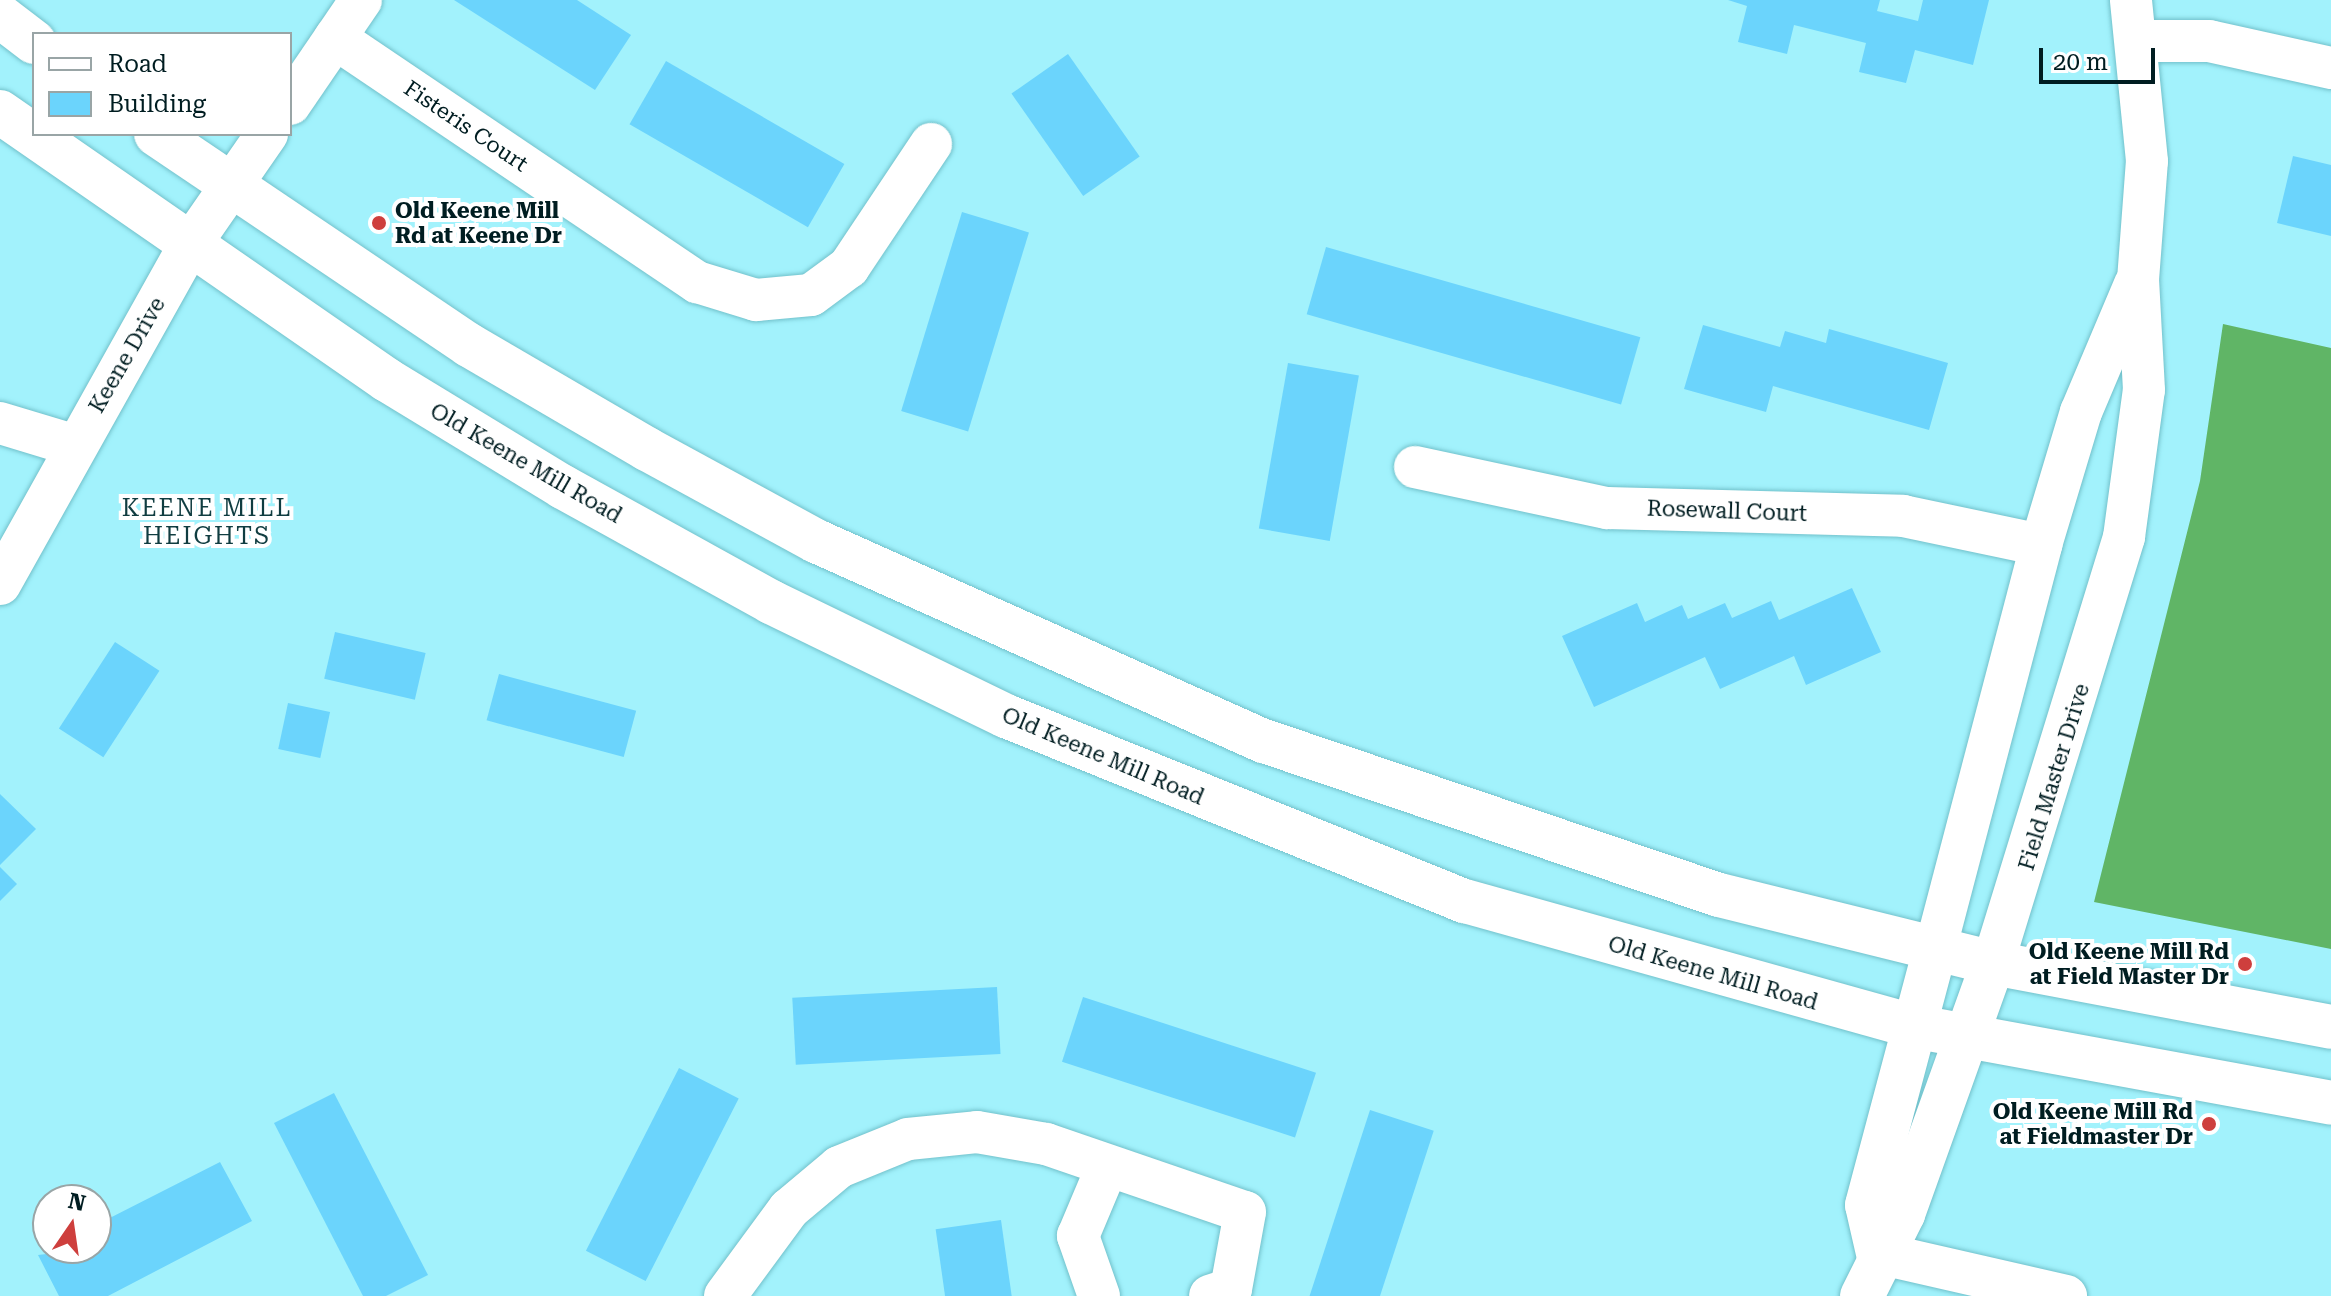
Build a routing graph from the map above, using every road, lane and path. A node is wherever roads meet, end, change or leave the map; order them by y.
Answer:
1 (361, 0) edge
2 (2131, 0) edge
3 (0, 16) edge
4 (335, 38) junction
5 (32, 40) edge
6 (2138, 41) junction
7 (2331, 68) edge
8 (292, 101) edge
9 (0, 112) edge
10 (32, 135) edge
11 (33, 136) edge
12 (159, 136) edge
13 (265, 136) edge
14 (931, 144) dead end
15 (228, 185) junction
16 (188, 248) junction
17 (2138, 280) junction
18 (0, 423) edge
19 (76, 446) junction
20 (1415, 467) dead end
21 (2041, 545) junction
22 (0, 584) edge
23 (1935, 950) junction
24 (1993, 963) junction
25 (1913, 1026) junction
26 (2331, 1027) edge
27 (1967, 1037) junction
28 (2331, 1103) edge
29 (1107, 1167) junction
30 (1878, 1253) junction
31 (725, 1296) edge
32 (1099, 1296) edge
33 (1210, 1296) edge
34 (1862, 1296) edge
35 (2066, 1296) edge

1 - 4 street
2 - 6 street, Field Master Drive
3 - 5 main road
4 - 8 street
4 - 14 street, Fisteris Court
6 - 7 street
6 - 17 street, Field Master Drive
9 - 10 main road, Old Keene Mill Road
11 - 16 main road, Old Keene Mill Road
12 - 15 main road
13 - 15 street, Keene Drive
15 - 16 street, Keene Drive
15 - 23 main road
16 - 19 street, Keene Drive
16 - 25 main road, Old Keene Mill Road
17 - 21 street, Field Master Drive
17 - 24 street, Field Master Drive
18 - 19 street
19 - 22 street, Keene Drive
20 - 21 street, Rosewall Court
21 - 23 street, Field Master Drive
23 - 24 main road
23 - 25 main road, Field Master Drive
24 - 26 main road
24 - 27 main road, Field Master Drive
25 - 27 main road, Old Keene Mill Road
25 - 30 main road, Field Master Drive
27 - 28 main road, Old Keene Mill Road
27 - 30 main road, Field Master Drive
29 - 31 street
29 - 32 street
29 - 33 street
30 - 34 main road, Field Master Drive
30 - 35 street

